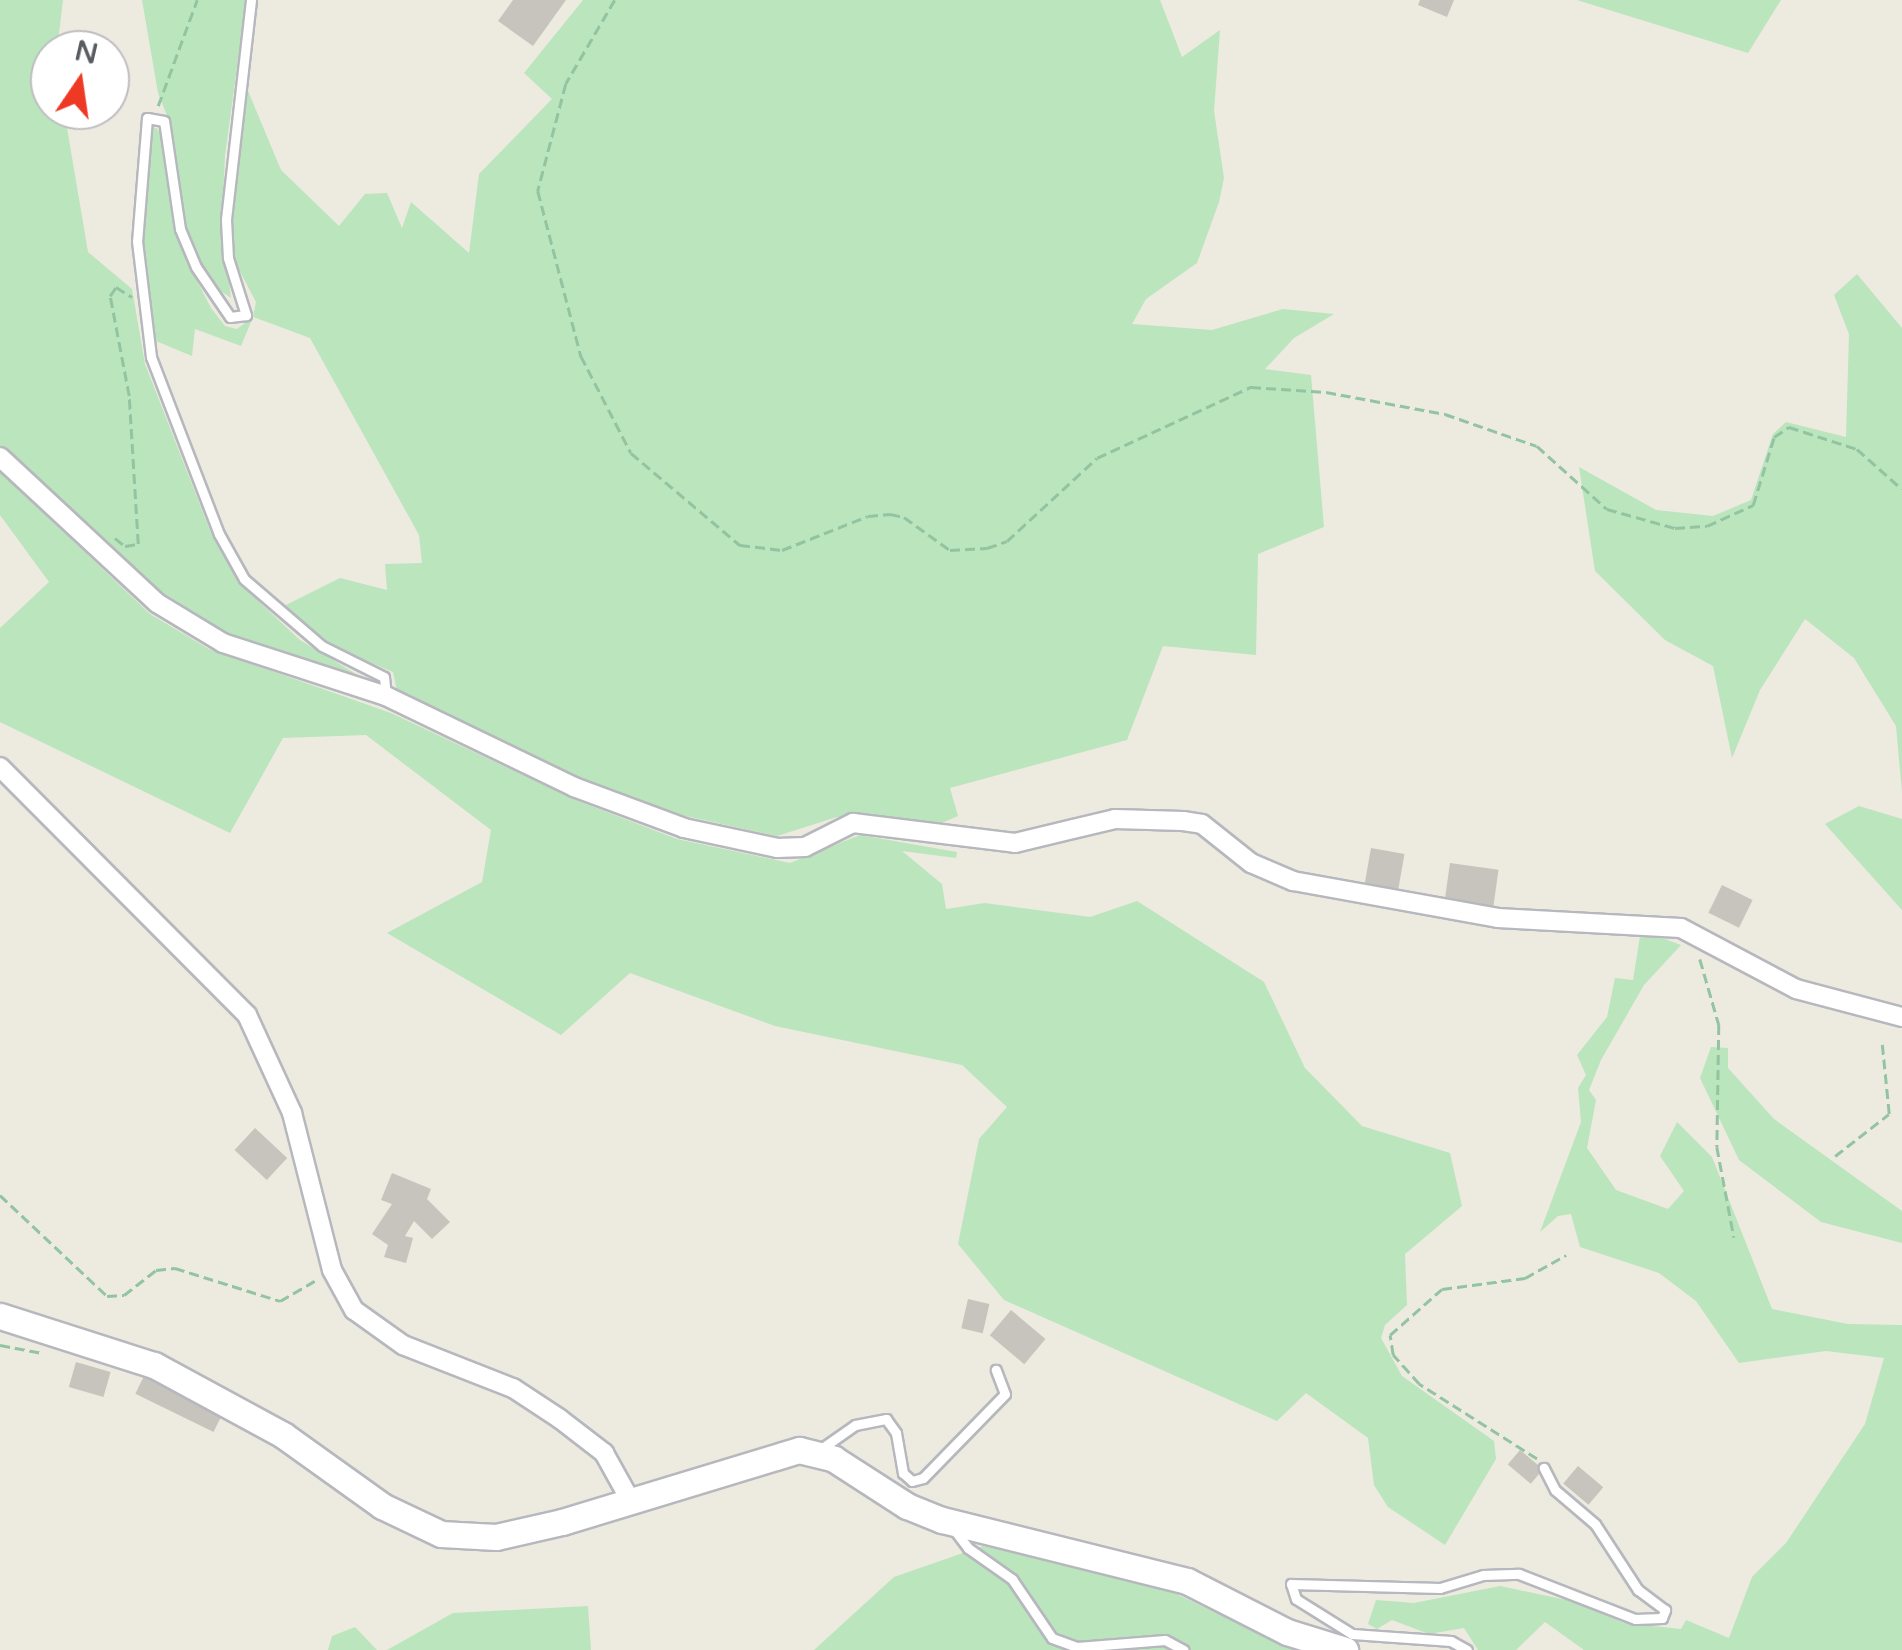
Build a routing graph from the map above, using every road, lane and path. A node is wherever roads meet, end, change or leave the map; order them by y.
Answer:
1 (197, 0) edge
2 (251, 0) edge
3 (615, 0) edge
4 (155, 115) junction
5 (141, 303) junction
6 (0, 457) edge
7 (1902, 489) edge
8 (112, 535) dead end
9 (386, 696) junction
10 (0, 768) edge
11 (1704, 938) junction
12 (1902, 1017) edge
13 (1882, 1044) dead end
14 (1835, 1156) dead end
15 (0, 1195) edge
16 (1734, 1237) dead end
17 (1566, 1255) dead end
18 (332, 1270) junction
19 (0, 1316) edge
20 (996, 1370) dead end
21 (816, 1452) junction
22 (1544, 1468) joint
23 (630, 1500) junction
24 (950, 1522) junction
25 (1184, 1650) edge
26 (1346, 1650) edge
27 (1466, 1650) edge

1 - 4 path
2 - 4 lane
3 - 7 path
4 - 5 lane
5 - 8 path
5 - 9 lane
6 - 9 street
9 - 11 street
10 - 18 street
11 - 12 street
11 - 16 path
13 - 14 path
15 - 18 path
17 - 22 path
18 - 23 street
19 - 23 main road
20 - 21 lane
21 - 23 main road
21 - 24 main road
22 - 27 lane
24 - 25 lane
24 - 26 main road

